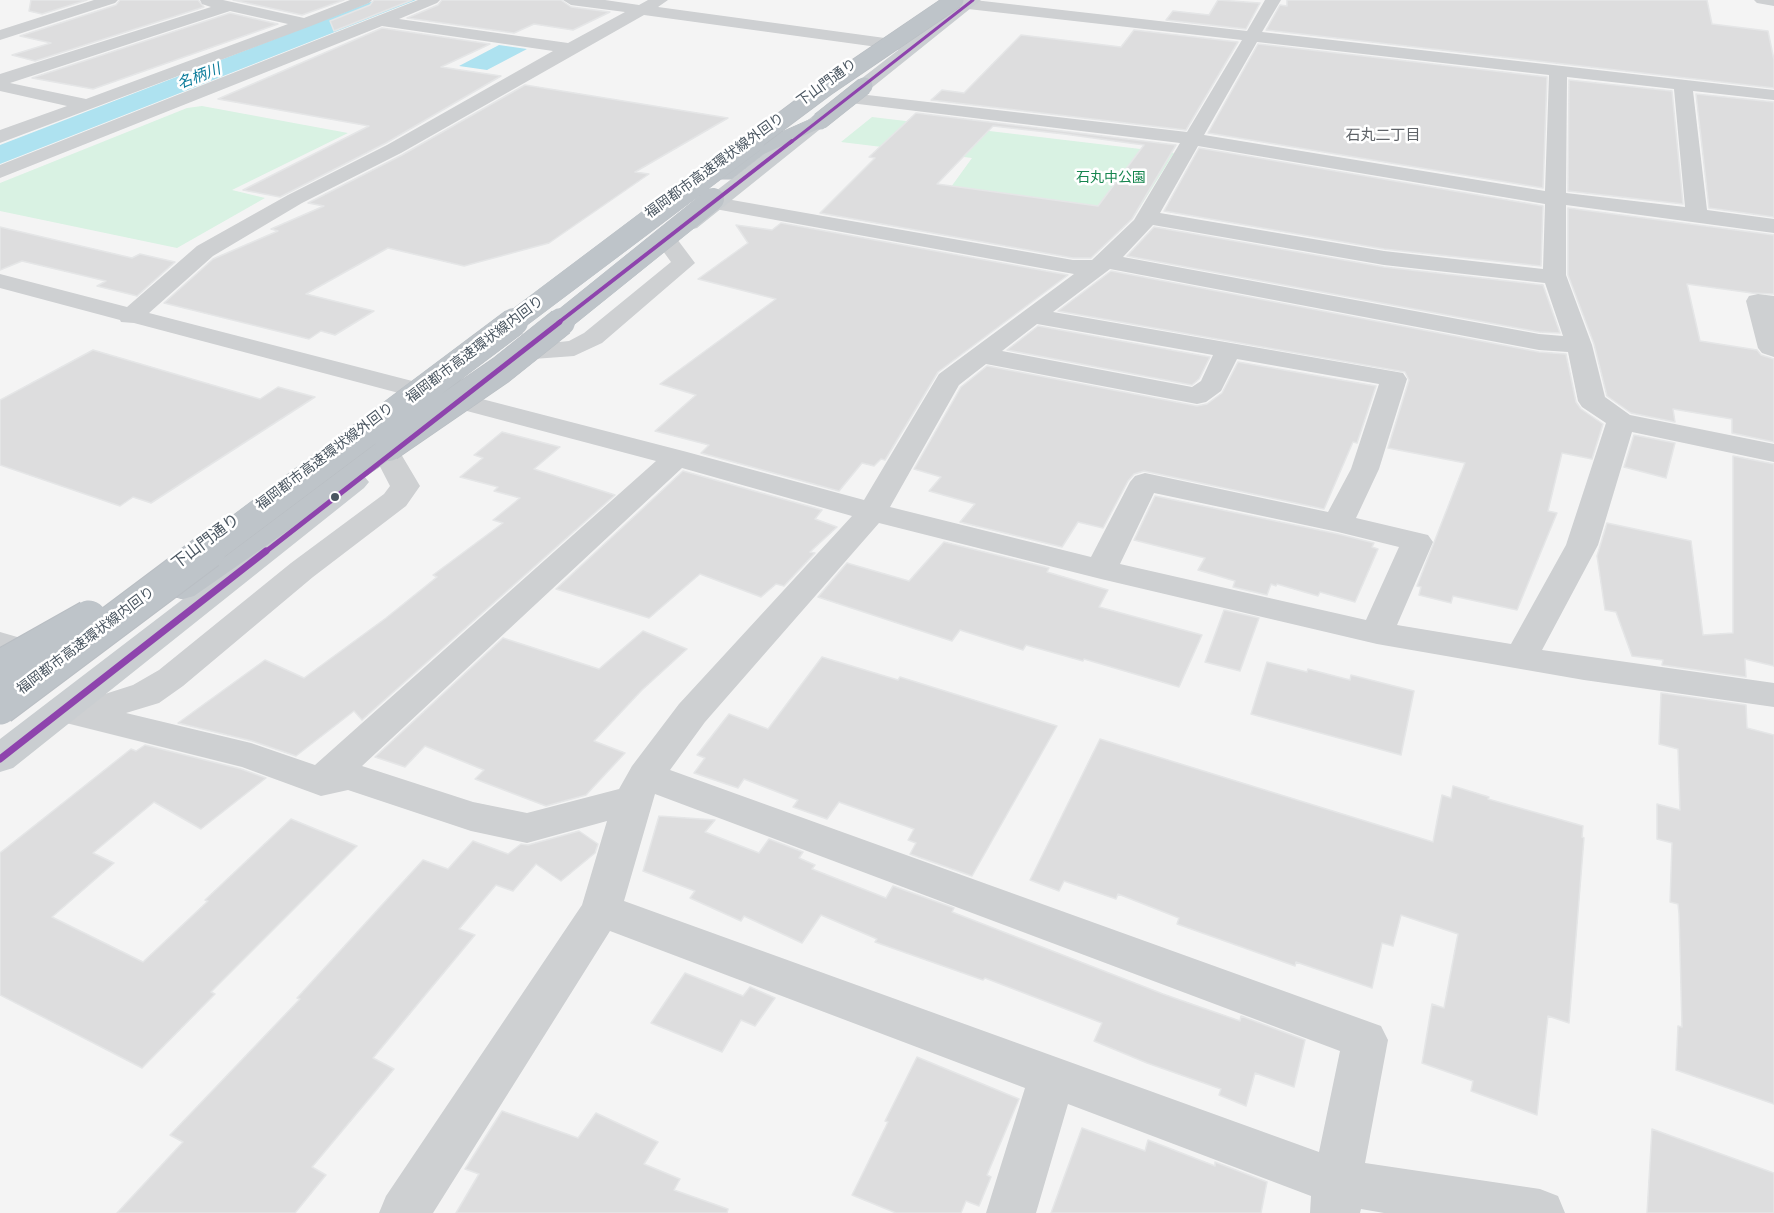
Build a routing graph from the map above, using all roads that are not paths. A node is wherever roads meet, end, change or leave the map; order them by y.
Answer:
1 (110, 0) edge
2 (202, 0) edge
3 (364, 0) edge
4 (432, 0) edge
5 (571, 0) edge
6 (660, 0) edge
7 (939, 0) edge
8 (1273, 0) edge
9 (1762, 0) edge
10 (960, 1) edge
11 (1774, 1) edge
12 (229, 6) junction
13 (643, 10) junction
14 (381, 21) junction
15 (305, 23) junction
16 (0, 35) edge
17 (1254, 36) junction
18 (896, 45) junction
19 (570, 48) junction
20 (1558, 71) junction
21 (0, 80) edge
22 (1683, 85) junction
23 (0, 86) edge
24 (38, 94) junction
25 (1774, 95) edge
26 (849, 99) junction
27 (85, 104) junction
28 (9, 105) dead end
29 (0, 136) edge
30 (1193, 139) junction
31 (0, 172) edge
32 (1557, 199) junction
33 (715, 203) junction
34 (1147, 216) junction
35 (1697, 216) junction
36 (1774, 226) edge
37 (666, 240) junction
38 (1102, 264) junction
39 (1554, 278) junction
40 (0, 281) edge
41 (598, 292) junction
42 (645, 294) junction
43 (677, 299) dead end
44 (1774, 303) edge
45 (1032, 316) junction
46 (130, 317) junction
47 (483, 337) junction
48 (1579, 345) junction
49 (1774, 349) edge
50 (1228, 351) junction
51 (520, 352) junction
52 (981, 355) junction
53 (412, 388) junction
54 (457, 400) junction
55 (1621, 421) junction
56 (1774, 453) edge
57 (388, 455) joint
58 (676, 458) junction
59 (872, 512) junction
60 (1338, 524) junction
61 (200, 555) junction
62 (1101, 569) junction
63 (1377, 633) junction
64 (0, 643) edge
65 (1521, 657) junction
66 (51, 659) junction
67 (0, 668) edge
68 (1774, 695) edge
69 (0, 697) edge
70 (0, 707) edge
71 (72, 712) junction
72 (0, 726) edge
73 (0, 759) edge
74 (321, 782) junction
75 (639, 788) junction
76 (601, 910) junction
77 (1052, 1077) junction
78 (1336, 1198) edge
79 (404, 1213) edge
80 (1011, 1213) edge
81 (1540, 1213) edge

1 - 16 street
2 - 12 street
3 - 15 street
4 - 14 street
5 - 13 street
6 - 13 street
7 - 18 main road, 下山門通り
7 - 69 highway, 福岡都市高速環状線外回り, bridge
8 - 17 street
9 - 11 street
10 - 17 street
10 - 18 main road, 下山門通り
10 - 47 highway, bridge
12 - 15 street
12 - 21 street
13 - 18 street
13 - 19 street
14 - 19 street
14 - 31 street
15 - 27 street
17 - 20 street
17 - 30 street
18 - 26 main road, 下山門通り
18 - 47 main road, 下山門通り
18 - 61 highway, 福岡都市高速環状線内回り, bridge
18 - 72 highway, bridge
19 - 46 street
20 - 22 street
20 - 32 street
22 - 25 street
22 - 35 street
23 - 24 street
24 - 27 street
24 - 28 street
26 - 30 street
26 - 33 main road, 下山門通り
27 - 29 street
30 - 32 street
30 - 34 street
32 - 35 street
32 - 39 street
33 - 37 main road, 下山門通り
33 - 38 street
34 - 38 street
34 - 39 street
35 - 36 street
37 - 41 main road, 下山門通り
37 - 42 street
38 - 45 street
38 - 48 street
39 - 48 street
40 - 46 street
41 - 42 street
41 - 51 main road, 下山門通り
42 - 43 street
42 - 51 street
44 - 49 street
45 - 50 street
45 - 52 street
46 - 53 street
47 - 53 main road, 下山門通り
48 - 55 street
50 - 52 street
50 - 60 street
51 - 54 main road, 下山門通り
52 - 59 street
53 - 54 street
53 - 66 main road, 下山門通り
54 - 57 main road, 下山門通り
54 - 58 street
55 - 56 street
55 - 65 street
57 - 71 street
58 - 59 street
58 - 74 street
59 - 62 street
59 - 75 street
60 - 62 street
60 - 63 street
61 - 67 highway, bridge
61 - 70 highway, 福岡都市高速環状線内回り, bridge
62 - 63 street
63 - 65 street
64 - 66 street
65 - 68 street
66 - 69 main road, 下山門通り
71 - 73 main road
71 - 74 street
74 - 75 street
75 - 76 street
75 - 78 street
76 - 77 street
76 - 79 street
77 - 78 street
77 - 80 street
78 - 81 street

